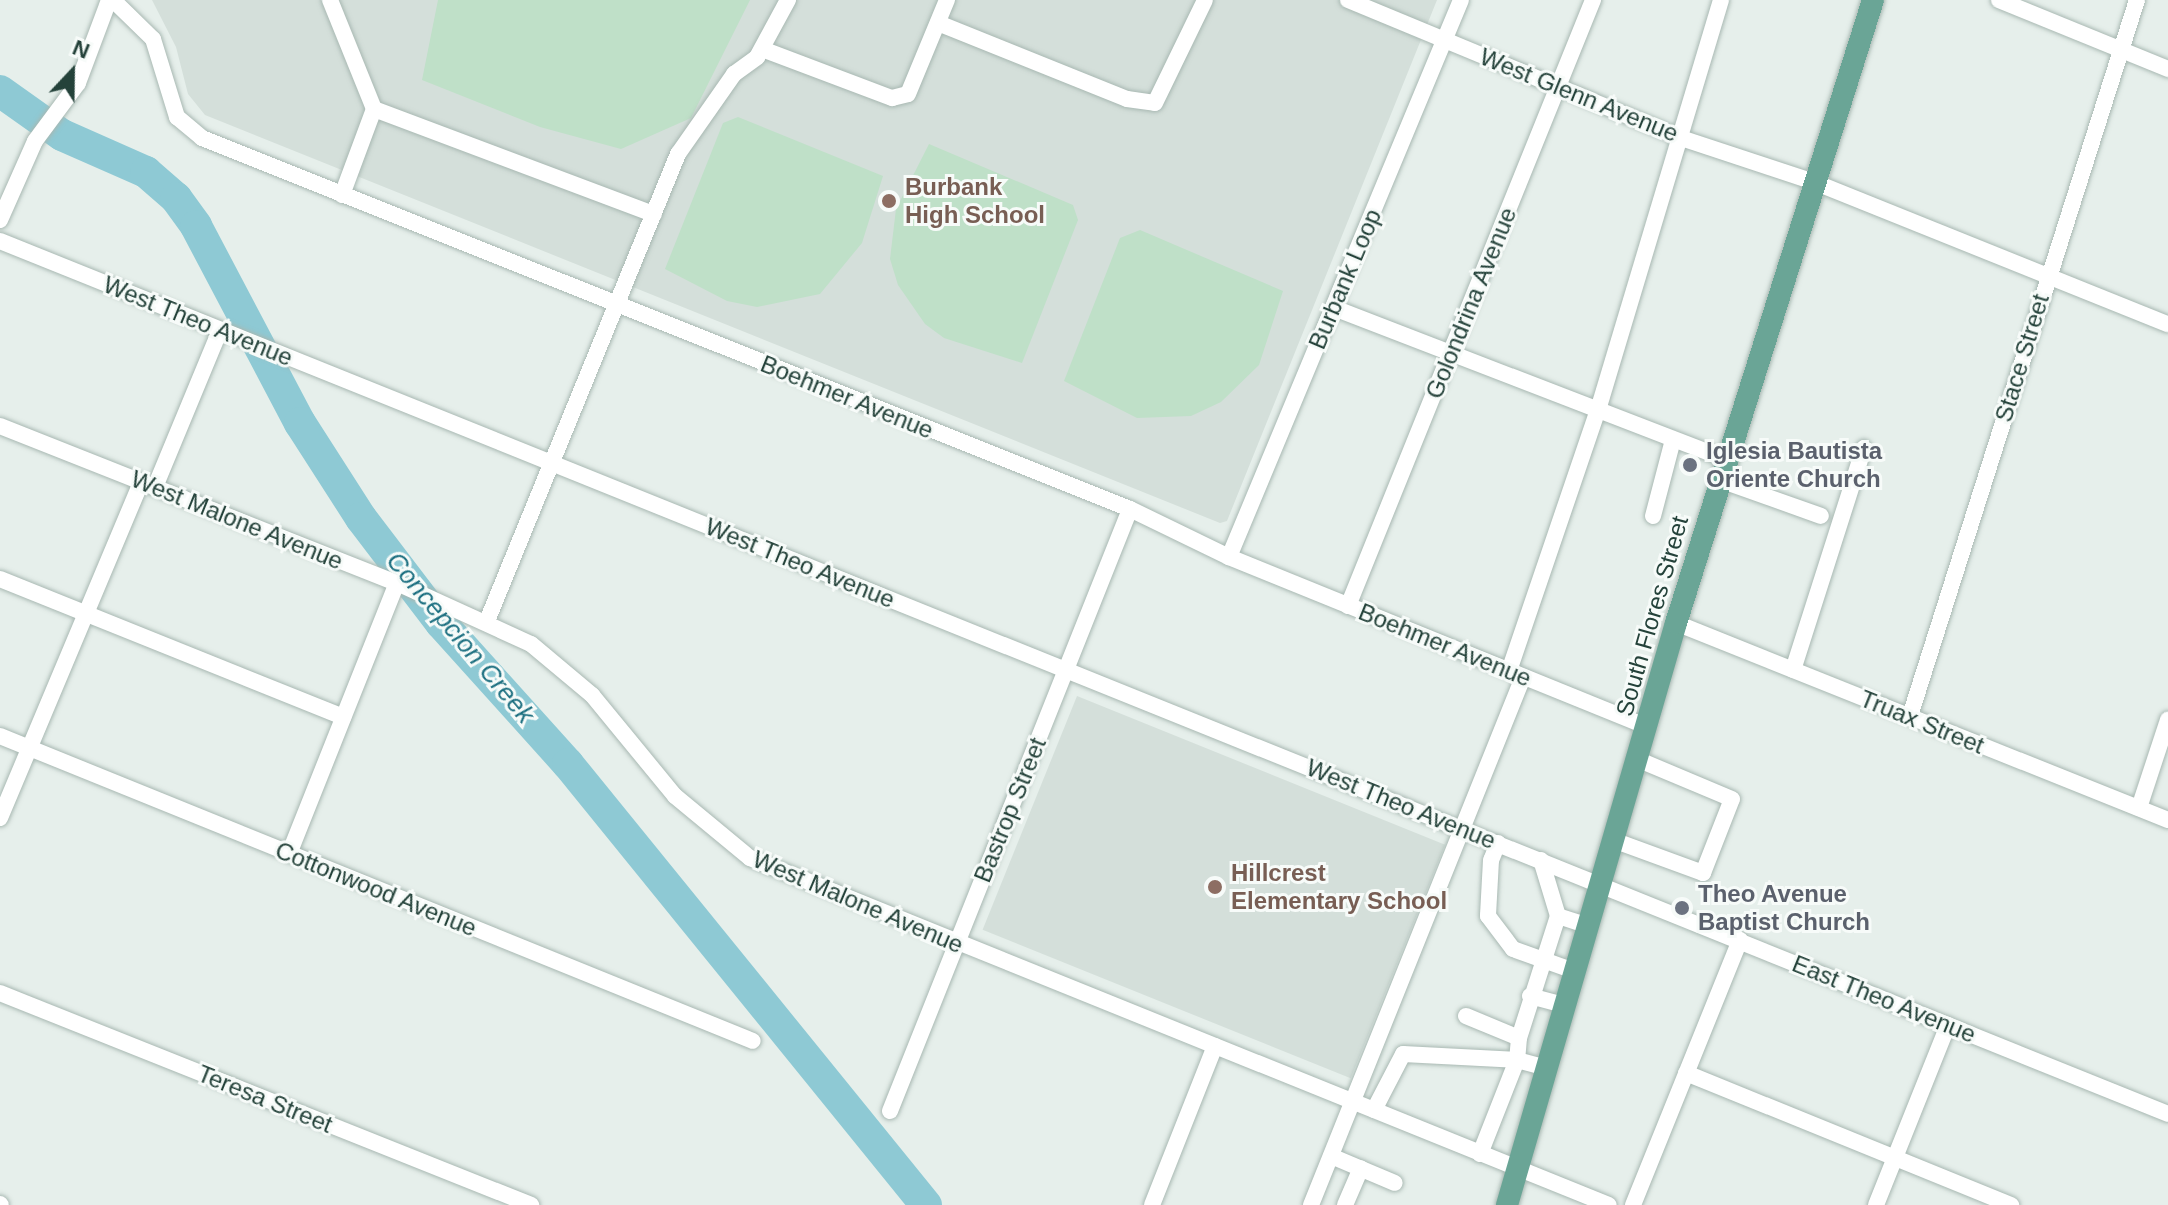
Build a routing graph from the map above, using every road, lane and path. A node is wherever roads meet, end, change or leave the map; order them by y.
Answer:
1 (111, 0) edge
2 (330, 0) edge
3 (788, 0) edge
4 (947, 0) edge
5 (1205, 0) edge
6 (1348, 0) edge
7 (1461, 0) edge
8 (1593, 0) edge
9 (1721, 0) edge
10 (1873, 0) edge
11 (1999, 0) edge
12 (2137, 0) edge
13 (938, 23) junction
14 (1445, 39) junction
15 (762, 49) junction
16 (2121, 51) junction
17 (2168, 69) edge
18 (1557, 89) junction
19 (374, 109) junction
20 (1678, 137) junction
21 (1814, 182) junction
22 (342, 195) junction
23 (654, 214) junction
24 (0, 220) edge
25 (0, 241) edge
26 (2048, 275) junction
27 (616, 305) junction
28 (1334, 308) junction
29 (2168, 324) edge
30 (215, 328) junction
31 (1452, 353) junction
32 (1598, 410) junction
33 (0, 426) edge
34 (1673, 440) junction
35 (1864, 448) dead end
36 (551, 463) junction
37 (1724, 470) junction
38 (148, 484) junction
39 (1130, 509) junction
40 (1653, 516) dead end
41 (1821, 516) dead end
42 (1229, 557) junction
43 (0, 579) edge
44 (397, 583) junction
45 (1348, 606) junction
46 (88, 614) junction
47 (487, 621) junction
48 (1676, 623) junction
49 (1066, 669) junction
50 (1793, 670) junction
51 (1516, 674) junction
52 (1910, 716) junction
53 (343, 717) junction
54 (2168, 720) edge
55 (1647, 727) junction
56 (0, 736) edge
57 (29, 748) junction
58 (1637, 759) junction
59 (2139, 808) junction
60 (0, 818) edge
61 (2168, 820) edge
62 (1460, 828) junction
63 (1613, 840) junction
64 (1498, 843) junction
65 (289, 854) junction
66 (1543, 868) junction
67 (1600, 883) junction
68 (1557, 919) junction
69 (1588, 926) junction
70 (1740, 940) junction
71 (957, 944) junction
72 (1540, 961) junction
73 (1574, 971) junction
74 (0, 993) edge
75 (1530, 996) junction
76 (1563, 1005) junction
77 (1466, 1016) dead end
78 (1948, 1025) junction
79 (1519, 1038) junction
80 (753, 1041) dead end
81 (1215, 1046) junction
82 (1517, 1060) junction
83 (1546, 1068) junction
84 (1686, 1073) junction
85 (1353, 1102) junction
86 (1374, 1110) junction
87 (890, 1111) dead end
88 (2168, 1114) edge
89 (1480, 1154) junction
90 (1331, 1156) junction
91 (1895, 1157) junction
92 (1361, 1168) junction
93 (1516, 1168) junction
94 (1395, 1183) dead end
95 (531, 1205) edge
96 (1152, 1205) edge
97 (1311, 1205) edge
98 (1345, 1205) edge
99 (1507, 1205) edge
100 (1609, 1205) edge
101 (1633, 1205) edge
102 (1876, 1205) edge
103 (2011, 1205) edge

1 - 22 street, Boehmer Avenue
1 - 24 street
2 - 19 street
3 - 15 street
4 - 13 street
5 - 13 street
6 - 14 street, West Glenn Avenue
7 - 14 street, Burbank Loop
8 - 18 street, Golondrina Avenue
9 - 20 street
10 - 21 main road, South Flores Street
11 - 16 street
12 - 16 street, Stace Street
13 - 15 street
14 - 18 street, West Glenn Avenue
14 - 28 street, Burbank Loop
15 - 23 street
16 - 17 street
16 - 26 street, Stace Street
18 - 20 street, West Glenn Avenue
18 - 31 street, Golondrina Avenue
19 - 22 street
19 - 23 street
20 - 21 street, West Glenn Avenue
20 - 32 street
21 - 26 street, West Glenn Avenue
21 - 37 main road, South Flores Street
22 - 27 street, Boehmer Avenue
23 - 27 street
25 - 30 street, West Theo Avenue
26 - 29 street, West Glenn Avenue
26 - 52 street, Stace Street
27 - 36 street
27 - 39 street, Boehmer Avenue
28 - 31 street
28 - 42 street, Burbank Loop
30 - 36 street, West Theo Avenue
30 - 38 street
31 - 32 street
31 - 45 street, Golondrina Avenue
32 - 34 street
32 - 51 street
33 - 38 street, West Malone Avenue
34 - 37 street
34 - 40 street
35 - 50 street
36 - 47 street
36 - 49 street, West Theo Avenue
37 - 41 street
37 - 48 main road, South Flores Street
38 - 44 street, West Malone Avenue
38 - 46 street
39 - 42 street, Boehmer Avenue
39 - 49 street, Bastrop Street
42 - 45 street, Boehmer Avenue
43 - 46 street
44 - 47 street, West Malone Avenue
44 - 53 street
45 - 51 street, Boehmer Avenue
46 - 53 street
46 - 57 street
47 - 71 street, West Malone Avenue
48 - 50 street, Truax Street
48 - 55 main road, South Flores Street
49 - 62 street, West Theo Avenue
49 - 71 street, Bastrop Street
50 - 52 street, Truax Street
51 - 55 street, Boehmer Avenue
51 - 62 street
52 - 59 street, Truax Street
53 - 65 street
54 - 59 street
55 - 58 main road, South Flores Street
56 - 57 street, Cottonwood Avenue
57 - 60 street
57 - 65 street, Cottonwood Avenue
58 - 63 main road, South Flores Street
58 - 63 street
59 - 61 street, Truax Street
62 - 64 street, West Theo Avenue
62 - 85 street
63 - 67 main road, South Flores Street
64 - 66 street, West Theo Avenue
64 - 72 street
65 - 80 street, Cottonwood Avenue
66 - 67 street, West Theo Avenue
66 - 68 street
67 - 69 main road, South Flores Street
67 - 70 street, East Theo Avenue
68 - 69 street
68 - 72 street
69 - 73 main road, South Flores Street
70 - 78 street, East Theo Avenue
70 - 84 street
71 - 81 street, West Malone Avenue
71 - 87 street, Bastrop Street
72 - 73 street
72 - 75 street
73 - 76 main road, South Flores Street
74 - 95 street, Teresa Street
75 - 76 street
75 - 79 street
76 - 83 main road, South Flores Street
77 - 79 street
78 - 88 street, East Theo Avenue
78 - 91 street
79 - 82 street
81 - 85 street, West Malone Avenue
81 - 96 street
82 - 83 street
82 - 86 street
82 - 89 street
83 - 93 main road, South Flores Street
84 - 91 street
84 - 101 street
85 - 86 street, West Malone Avenue
85 - 90 street
86 - 89 street, West Malone Avenue
89 - 93 street, West Malone Avenue
90 - 92 street
90 - 97 street
91 - 102 street
91 - 103 street
92 - 94 street
92 - 98 street
93 - 99 main road, South Flores Street
93 - 100 street, West Malone Avenue

